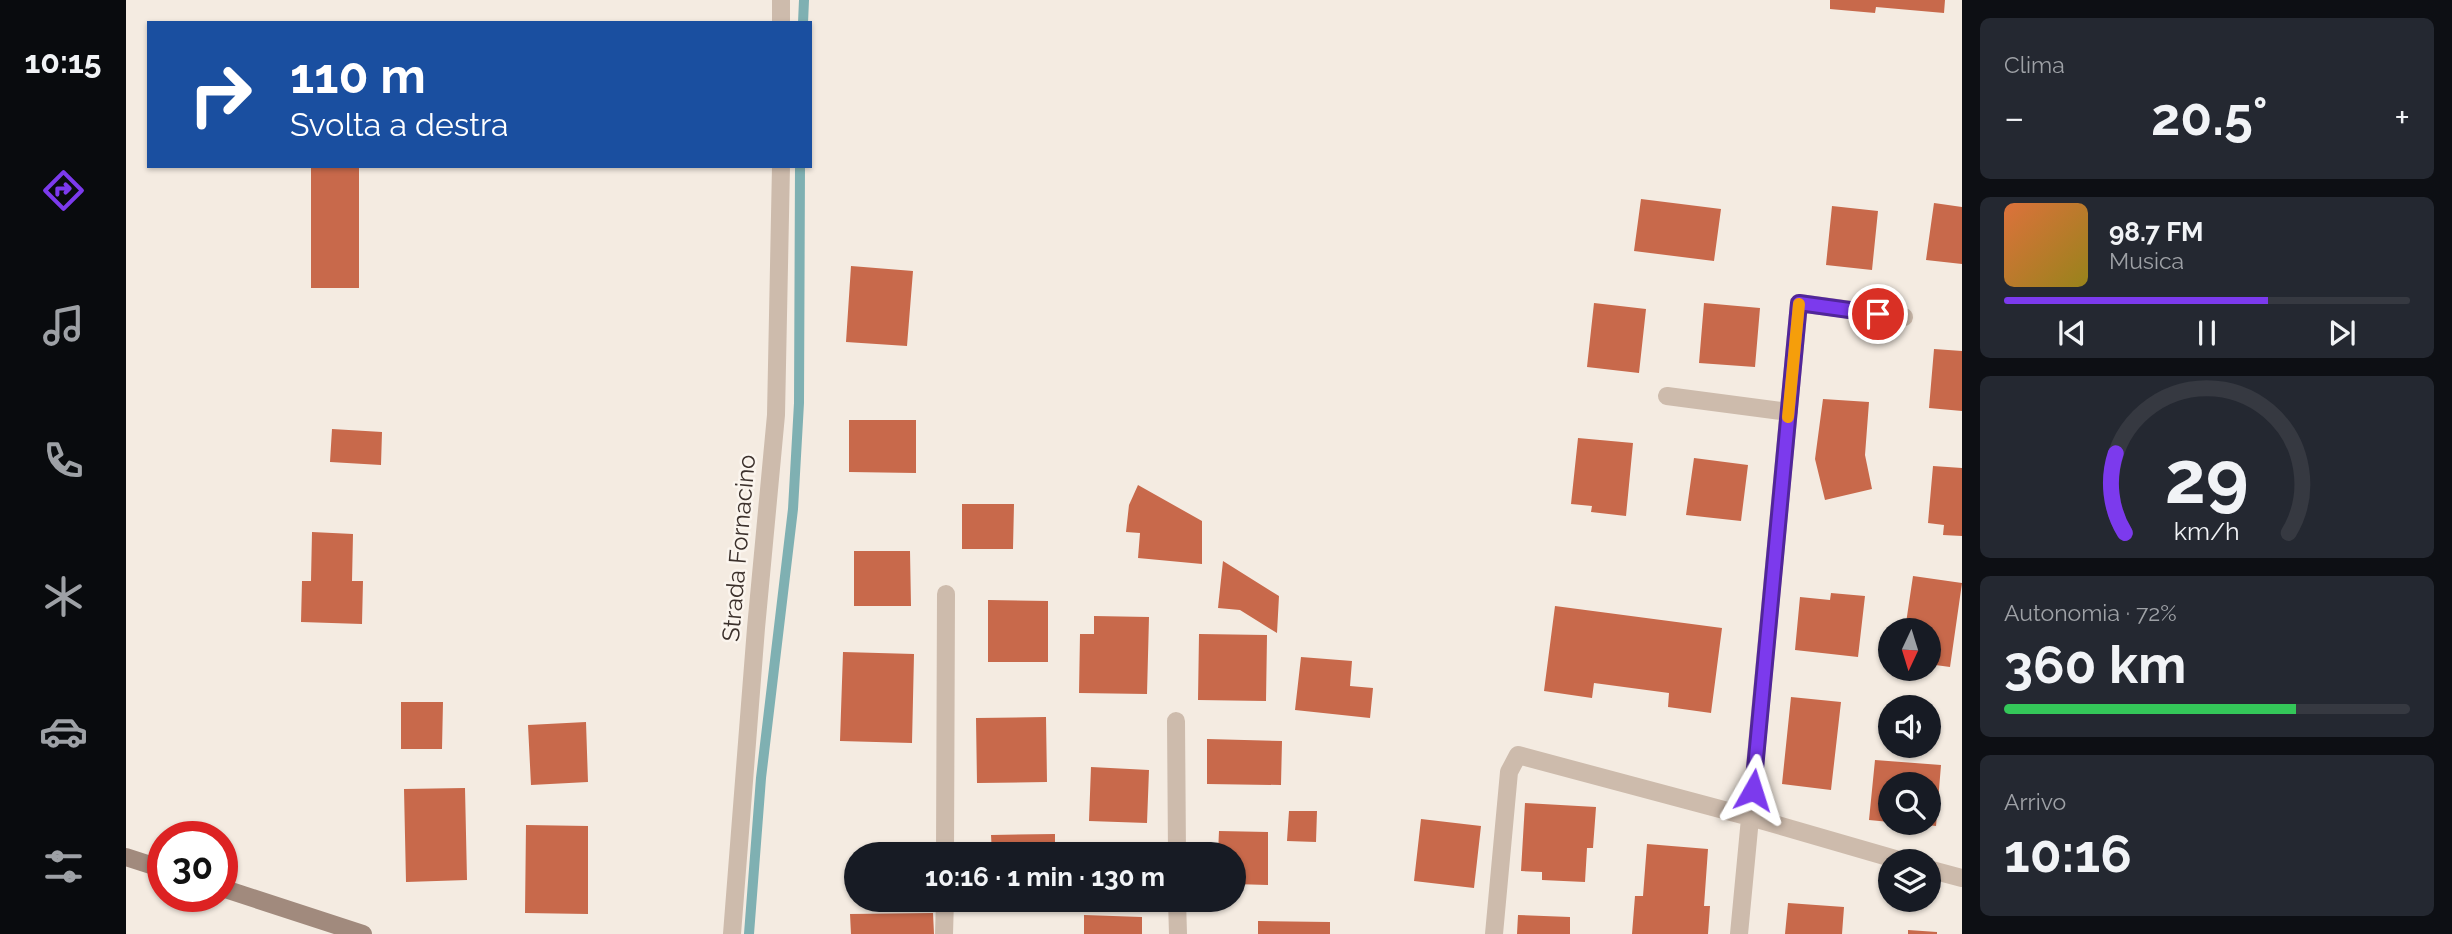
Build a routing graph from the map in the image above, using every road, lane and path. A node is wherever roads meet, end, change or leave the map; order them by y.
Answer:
1 (782, 0) edge
2 (782, 21) edge
3 (781, 168) edge
4 (1904, 317) dead end
5 (1667, 396) dead end
6 (1789, 412) junction
7 (946, 594) dead end
8 (1177, 721) dead end
9 (1750, 817) junction
10 (945, 842) edge
11 (1177, 842) edge
12 (1878, 854) edge
13 (126, 857) edge
14 (147, 864) edge
15 (1941, 872) edge
16 (1962, 878) edge
17 (238, 893) edge
18 (945, 912) edge
19 (1177, 912) edge
20 (362, 934) edge
21 (732, 934) edge
22 (944, 934) edge
23 (1178, 934) edge
24 (1494, 934) edge
25 (1739, 934) edge

1 - 2 street
3 - 21 street, Strada Fornacino
4 - 6 street
5 - 6 street
6 - 9 street
7 - 10 street
8 - 11 street
9 - 12 street
9 - 24 street
9 - 25 street
13 - 14 street
15 - 16 street
17 - 20 street
18 - 22 street
19 - 23 street

